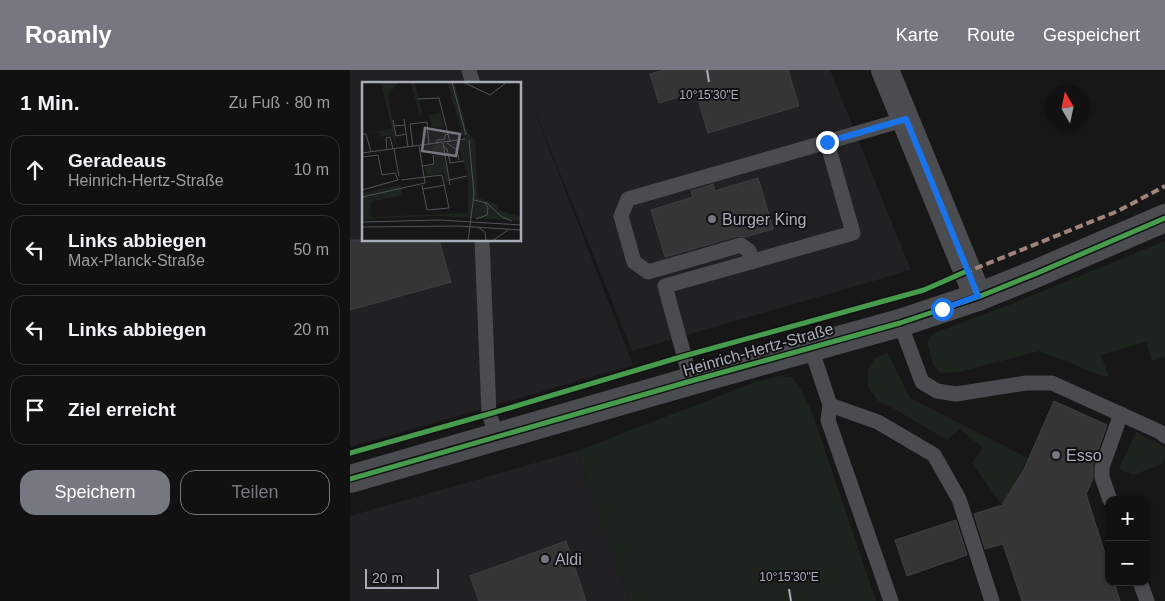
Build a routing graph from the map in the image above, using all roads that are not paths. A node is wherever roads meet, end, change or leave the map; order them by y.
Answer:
1 (468, 70) edge
2 (885, 70) edge
3 (472, 82) edge
4 (906, 119) junction
5 (827, 142) junction
6 (1165, 218) edge
7 (482, 241) edge
8 (752, 262) junction
9 (978, 296) junction
10 (900, 323) junction
11 (811, 348) junction
12 (691, 381) junction
13 (830, 405) junction
14 (1121, 414) junction
15 (1165, 436) edge
16 (498, 438) junction
17 (350, 479) edge
18 (1109, 496) edge
19 (1141, 586) edge
20 (891, 601) edge
21 (992, 601) edge
22 (1147, 601) edge

1 - 3 lane
2 - 4 street
4 - 5 lane
4 - 9 street
5 - 8 lane
5 - 8 lane
6 - 9 street, Heinrich-Hertz-Straße
7 - 16 lane
8 - 12 lane
9 - 10 street, Heinrich-Hertz-Straße
10 - 11 street, Heinrich-Hertz-Straße
10 - 14 lane
11 - 12 street, Heinrich-Hertz-Straße
11 - 13 lane
12 - 16 street, Heinrich-Hertz-Straße
13 - 20 lane
13 - 21 lane
14 - 15 lane
14 - 18 lane
16 - 17 street, Heinrich-Hertz-Straße
19 - 22 lane

